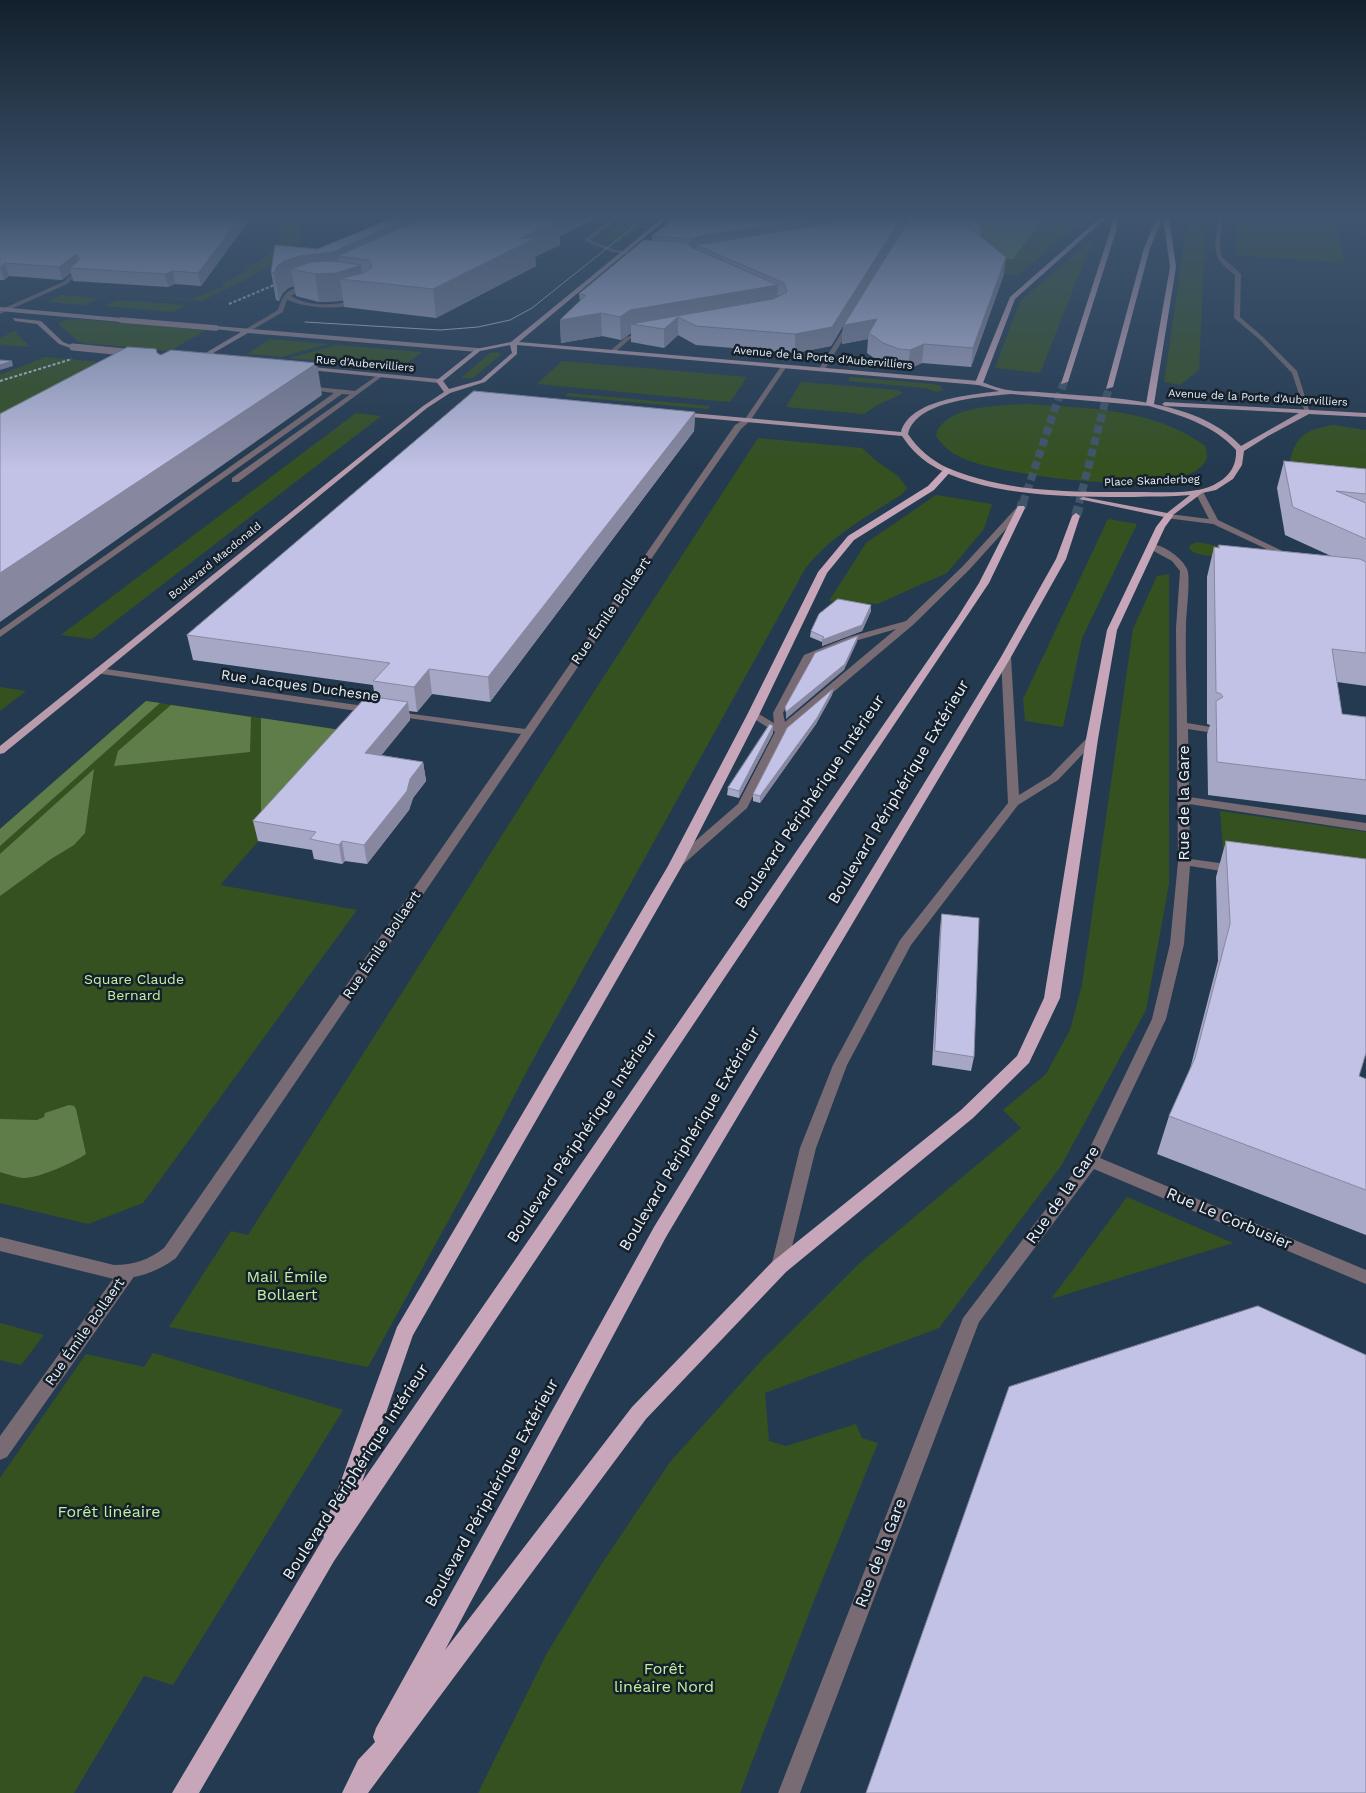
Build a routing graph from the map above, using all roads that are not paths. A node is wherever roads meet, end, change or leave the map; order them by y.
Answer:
1 (25, 301) edge
2 (284, 301) edge
3 (294, 301) edge
4 (359, 301) edge
5 (566, 301) edge
6 (1011, 301) edge
7 (1090, 301) edge
8 (1133, 301) edge
9 (1167, 301) edge
10 (1237, 301) edge
11 (2, 311) edge
12 (0, 318) edge
13 (854, 318) edge
14 (248, 330) junction
15 (650, 334) edge
16 (513, 343) junction
17 (478, 350) junction
18 (612, 352) junction
19 (146, 354) edge
20 (190, 358) edge
21 (199, 359) junction
22 (209, 360) edge
23 (784, 366) junction
24 (294, 368) edge
25 (822, 369) junction
26 (381, 376) junction
27 (439, 381) junction
28 (1064, 382) tunnel mouth
29 (978, 383) junction
30 (297, 387) edge
31 (1109, 387) tunnel mouth
32 (340, 392) junction
33 (448, 392) junction
34 (1010, 392) junction
35 (356, 393) junction
36 (465, 394) dead end
37 (975, 397) junction
38 (1150, 404) junction
39 (1308, 412) junction
40 (675, 413) edge
41 (1366, 415) edge
42 (748, 420) junction
43 (904, 434) junction
44 (1240, 450) junction
45 (948, 470) junction
46 (234, 480) dead end
47 (1049, 492) junction
48 (1199, 492) junction
49 (1021, 508) joint
50 (1076, 516) tunnel mouth
51 (1169, 516) junction
52 (1215, 522) junction
53 (1153, 547) junction
54 (1304, 563) edge
55 (911, 622) junction
56 (0, 634) edge
57 (1006, 657) junction
58 (99, 670) junction
59 (753, 715) junction
60 (1183, 725) junction
61 (1207, 729) dead end
62 (781, 731) junction
63 (527, 732) junction
64 (1092, 739) junction
65 (0, 751) edge
66 (1185, 800) junction
67 (1014, 803) junction
68 (1366, 826) edge
69 (1184, 862) junction
70 (675, 866) junction
71 (1251, 872) edge
72 (1091, 1161) junction
73 (0, 1244) edge
74 (779, 1267) junction
75 (127, 1273) junction
76 (1366, 1277) edge
77 (0, 1451) edge
78 (326, 1553) junction
79 (359, 1785) edge
80 (185, 1793) edge
81 (789, 1793) edge

1 - 11 street
2 - 14 street
3 - 4 street
5 - 16 main road
6 - 29 highway
7 - 28 highway
8 - 31 highway
9 - 38 highway
10 - 39 street
11 - 14 main road, Rue d'Aubervilliers, bridge
12 - 19 main road, bridge
13 - 25 street
14 - 17 main road, Rue d'Aubervilliers
14 - 21 main road
15 - 18 street
16 - 17 main road
16 - 18 main road, Avenue de la Porte d'Aubervilliers
16 - 33 main road, Boulevard Macdonald
17 - 27 main road
18 - 23 main road, Avenue de la Porte d'Aubervilliers
20 - 21 main road
21 - 22 main road
23 - 25 main road, Avenue de la Porte d'Aubervilliers
23 - 42 street, Rue Émile Bollaert
24 - 26 main road, Rue d'Aubervilliers
25 - 29 main road, Avenue de la Porte d'Aubervilliers
26 - 27 main road, Rue d'Aubervilliers
26 - 35 street
27 - 33 main road
29 - 34 main road, Avenue de la Porte d'Aubervilliers
29 - 37 main road
30 - 32 street
32 - 35 street
32 - 56 street
33 - 36 main road
33 - 58 main road, Boulevard Macdonald
34 - 37 main road
34 - 38 main road
35 - 46 street
37 - 43 main road
38 - 39 main road, Avenue de la Porte d'Aubervilliers
38 - 44 main road
39 - 41 main road, Avenue de la Porte d'Aubervilliers
39 - 44 main road
40 - 42 main road
42 - 43 main road
42 - 63 street, Rue Émile Bollaert
43 - 45 main road, Place Skanderbeg
44 - 48 main road, Place Skanderbeg
45 - 47 main road, Place Skanderbeg
45 - 59 highway
47 - 48 main road, Place Skanderbeg
47 - 51 main road
48 - 51 main road
48 - 52 street
49 - 55 street
49 - 78 highway, Boulevard Périphérique Intérieur
50 - 57 highway, Boulevard Périphérique Extérieur
51 - 52 street
51 - 53 highway
52 - 54 street
53 - 60 street, Rue de la Gare
53 - 64 highway
55 - 62 street
55 - 62 street
57 - 67 street
57 - 79 highway, Boulevard Périphérique Extérieur
58 - 63 street, Rue Jacques Duchesne
58 - 65 main road, Boulevard Macdonald
59 - 62 street
59 - 70 highway
60 - 61 street
60 - 66 street, Rue de la Gare
62 - 70 street
63 - 75 street, Rue Émile Bollaert
64 - 67 street
64 - 74 highway
66 - 68 street
66 - 69 street, Rue de la Gare
67 - 74 street
69 - 71 street
69 - 72 street, Rue de la Gare
70 - 78 highway
72 - 76 street, Rue Le Corbusier
72 - 81 street, Rue de la Gare
73 - 75 street
74 - 79 highway
75 - 77 street, Rue Émile Bollaert
78 - 80 highway, Boulevard Périphérique Intérieur

